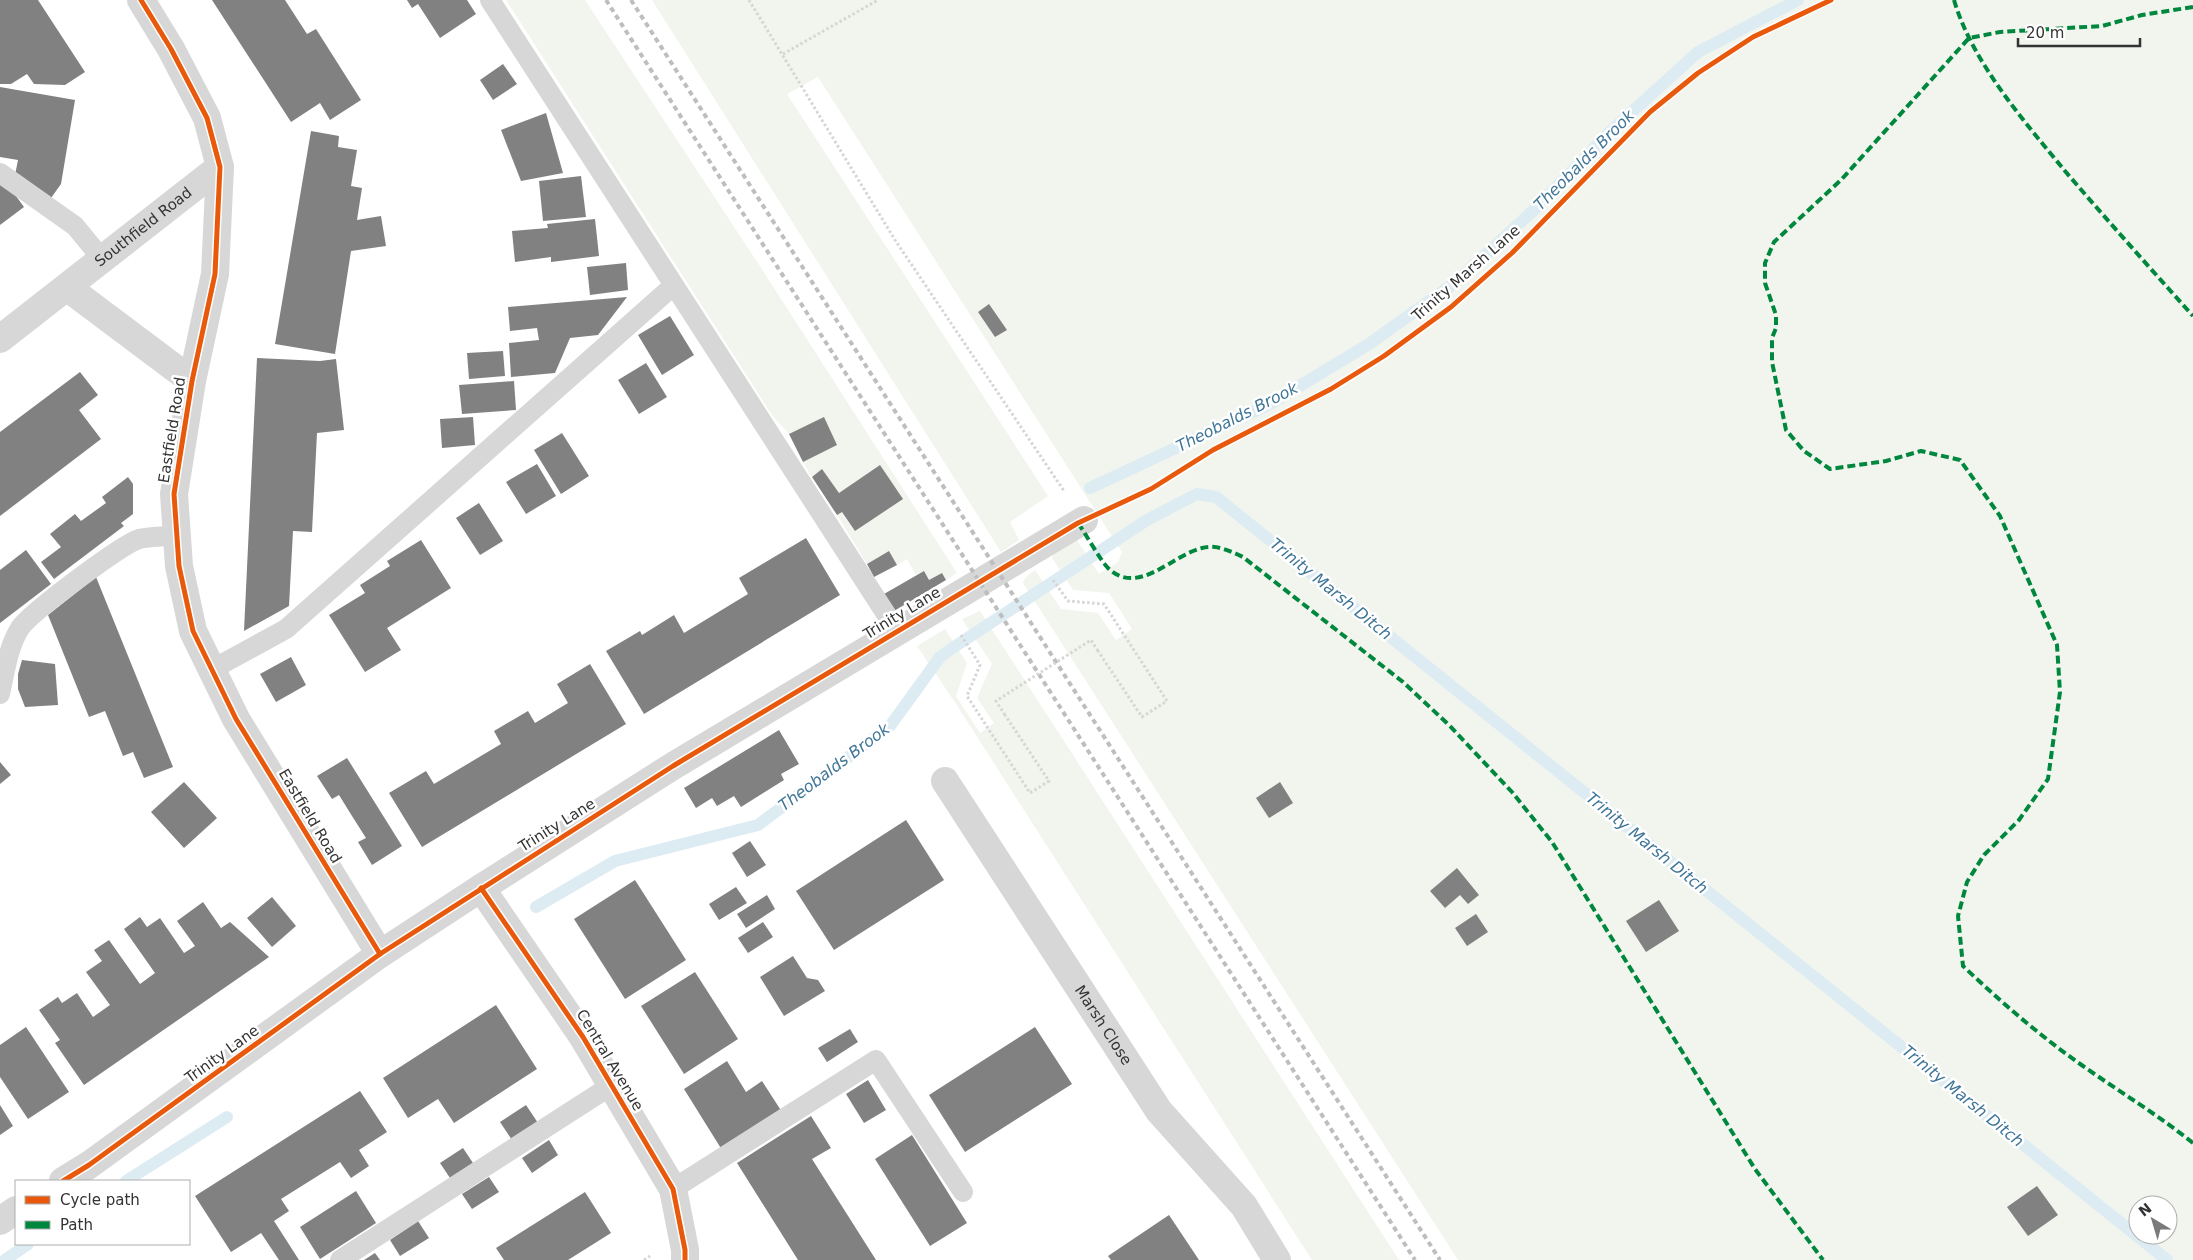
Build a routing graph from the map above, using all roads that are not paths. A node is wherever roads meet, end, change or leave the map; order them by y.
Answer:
1 (141, 0) edge
2 (490, 0) edge
3 (220, 167) junction
4 (0, 173) edge
5 (103, 260) junction
6 (673, 286) junction
7 (68, 288) junction
8 (0, 339) edge
9 (192, 381) junction
10 (1084, 520) road end
11 (177, 535) junction
12 (897, 631) junction
13 (211, 670) junction
14 (0, 694) edge
15 (945, 781) dead end
16 (481, 888) junction
17 (380, 954) junction
18 (612, 1085) junction
19 (64, 1180) edge
20 (673, 1189) junction
21 (963, 1192) dead end
22 (15, 1211) edge
23 (0, 1220) edge
24 (340, 1260) edge
25 (685, 1260) edge
26 (1276, 1260) edge

1 - 3 street, Eastfield Road
2 - 6 lane
3 - 5 street, Southfield Road
3 - 9 street, Eastfield Road
4 - 5 lane
5 - 7 street, Southfield Road
6 - 12 lane
6 - 13 lane
7 - 8 street, Southfield Road
7 - 9 street
9 - 11 street, Eastfield Road
10 - 12 street, Trinity Lane
11 - 13 street, Eastfield Road
11 - 14 lane
12 - 16 street, Trinity Lane
13 - 17 street, Eastfield Road
15 - 26 street, Marsh Close
16 - 17 street, Trinity Lane
16 - 18 street, Central Avenue
17 - 19 street, Trinity Lane
18 - 20 street, Central Avenue
18 - 24 lane
20 - 21 lane
20 - 25 street, Central Avenue
22 - 23 street

